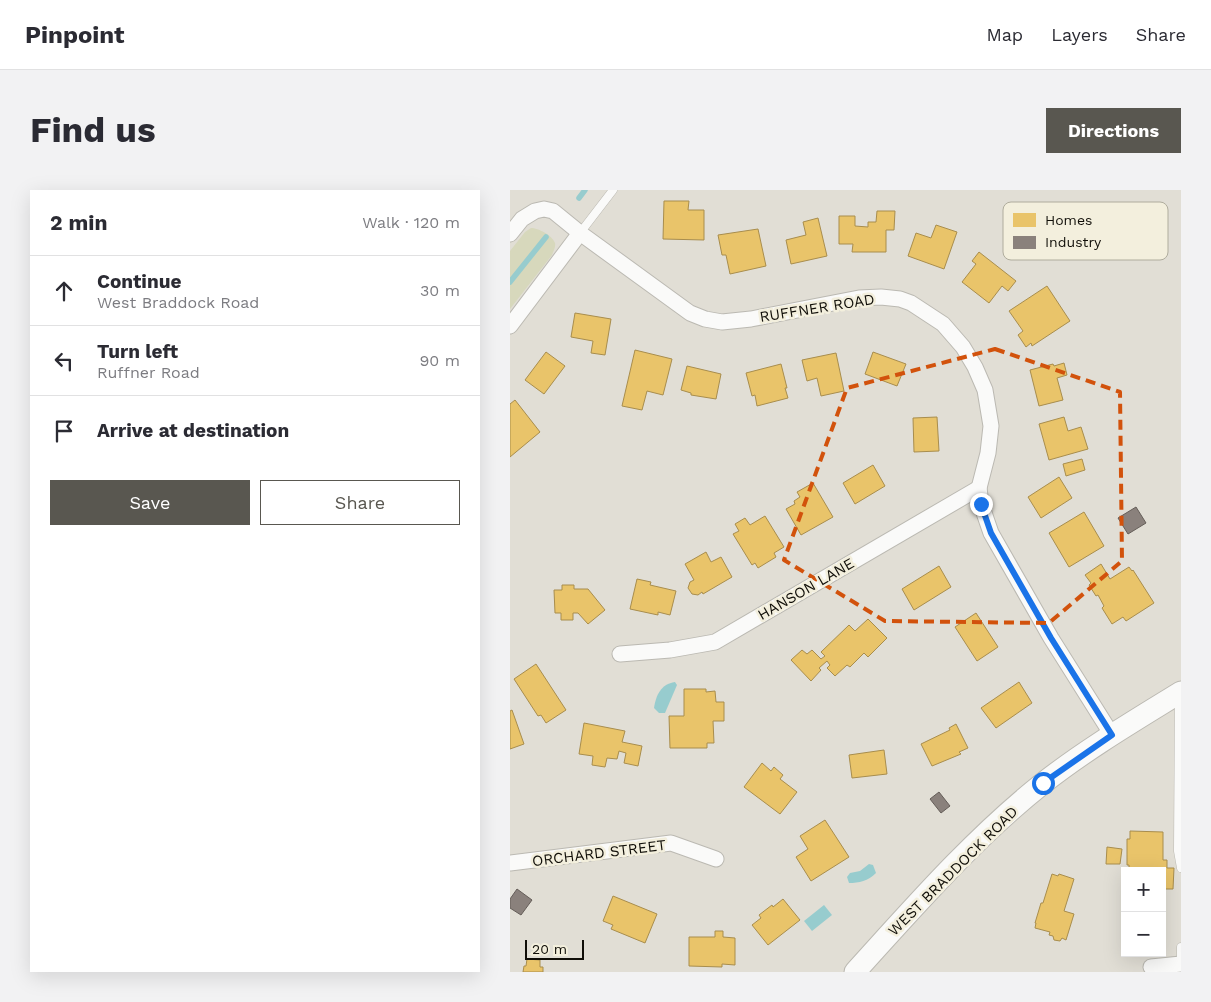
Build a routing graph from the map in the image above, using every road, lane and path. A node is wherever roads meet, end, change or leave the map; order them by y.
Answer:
1 (613, 190) edge
2 (510, 234) edge
3 (580, 234) junction
4 (510, 326) edge
5 (979, 488) junction
6 (620, 654) dead end
7 (1180, 693) edge
8 (1112, 735) junction
9 (1180, 814) edge
10 (716, 859) dead end
11 (510, 864) edge
12 (1181, 868) edge
13 (1181, 948) edge
14 (1181, 964) edge
15 (1151, 967) dead end
16 (855, 972) edge

1 - 3 lane
2 - 3 street, RUFFNER ROAD
3 - 4 street
3 - 5 street, RUFFNER ROAD
5 - 6 street, HANSON LANE
5 - 8 street, RUFFNER ROAD
7 - 8 main road, WEST BRADDOCK ROAD
7 - 9 lane
8 - 16 main road, WEST BRADDOCK ROAD
9 - 12 lane
10 - 11 street, ORCHARD STREET
13 - 14 lane
14 - 15 street

